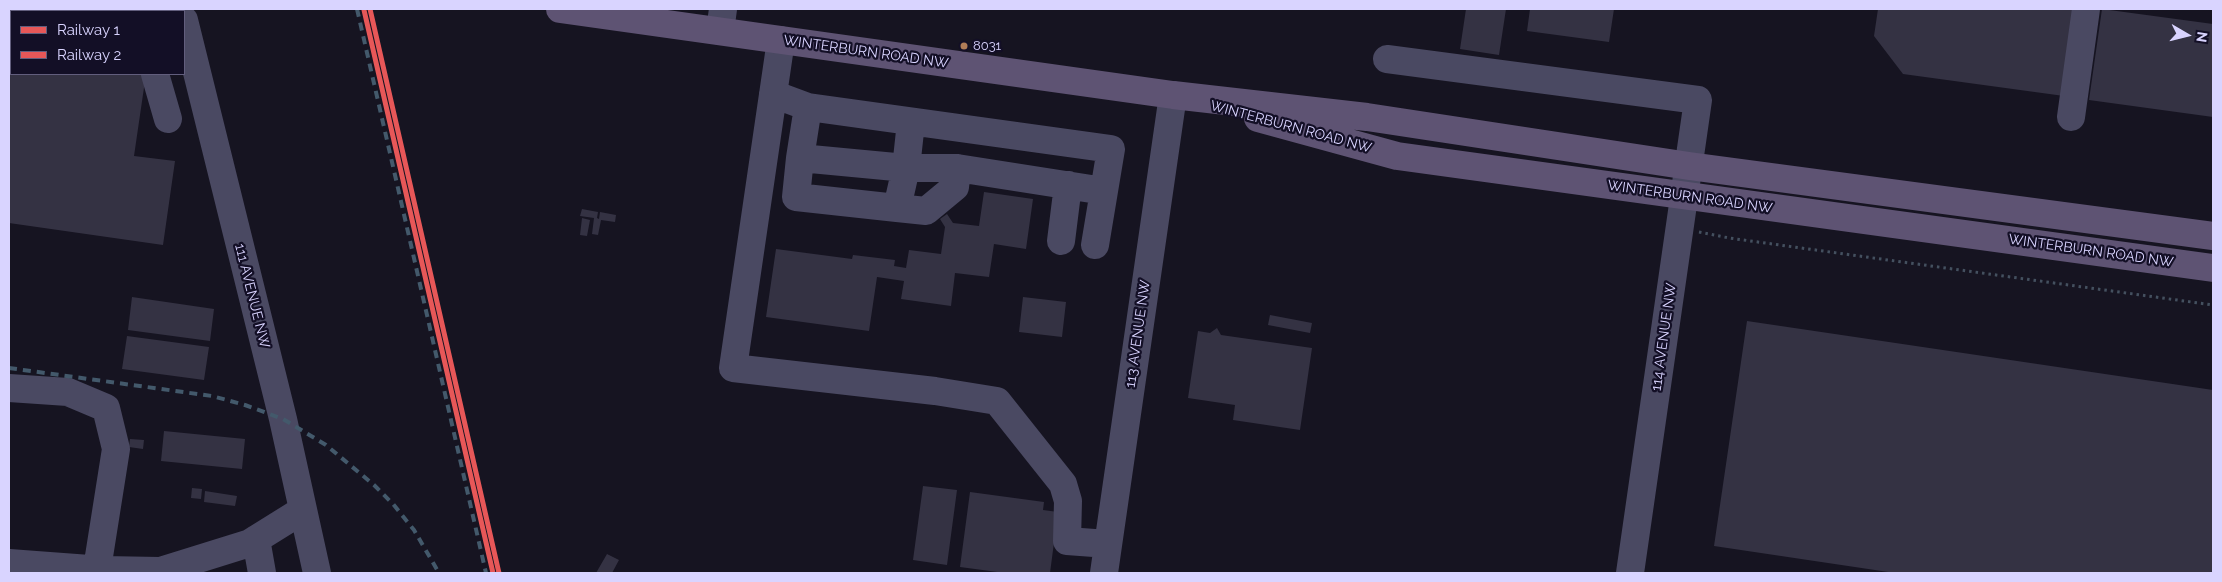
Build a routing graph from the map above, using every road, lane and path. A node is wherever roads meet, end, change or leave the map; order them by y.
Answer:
1 (560, 9) edge
2 (2086, 9) edge
3 (722, 20) edge
4 (185, 30) edge
5 (781, 40) junction
6 (1387, 59) dead end
7 (188, 60) edge
8 (155, 75) edge
9 (773, 94) junction
10 (1172, 95) junction
11 (808, 107) junction
12 (2071, 117) dead end
13 (168, 119) dead end
14 (912, 122) junction
15 (800, 158) junction
16 (1690, 166) junction
17 (906, 168) junction
18 (956, 168) junction
19 (1068, 185) junction
20 (1104, 191) junction
21 (1684, 196) junction
22 (897, 208) junction
23 (1680, 229) junction
24 (2213, 236) edge
25 (1061, 241) dead end
26 (1095, 244) dead end
27 (2213, 268) edge
28 (2213, 305) edge
29 (9, 388) edge
30 (303, 510) junction
31 (256, 539) junction
32 (1108, 544) junction
33 (17, 567) edge
34 (97, 570) junction
35 (262, 573) edge
36 (317, 573) edge
37 (1104, 573) edge
38 (1630, 573) edge

1 - 3 main road, WINTERBURN ROAD NW
2 - 12 street
3 - 5 main road, WINTERBURN ROAD NW
4 - 7 street, 111 AVENUE NW
5 - 9 street
5 - 10 main road, WINTERBURN ROAD NW
6 - 16 street, 114 AVENUE NW
7 - 30 street, 111 AVENUE NW
8 - 13 street
9 - 11 street
9 - 32 street
10 - 16 main road, WINTERBURN ROAD NW
10 - 21 main road, WINTERBURN ROAD NW
10 - 32 street, 113 AVENUE NW
11 - 14 street
11 - 15 street
14 - 17 street
14 - 20 street
15 - 17 street
15 - 22 street
16 - 21 street, 114 AVENUE NW
16 - 24 main road, WINTERBURN ROAD NW
17 - 18 street
17 - 22 street
18 - 19 street
18 - 22 street
19 - 20 street
19 - 25 street
20 - 26 street
21 - 23 street, 114 AVENUE NW
21 - 27 main road, WINTERBURN ROAD NW
23 - 28 path
23 - 38 street, 114 AVENUE NW
29 - 34 street
30 - 31 street
30 - 36 street, 111 AVENUE NW
31 - 34 street
31 - 35 street
32 - 37 street, 113 AVENUE NW
33 - 34 street

